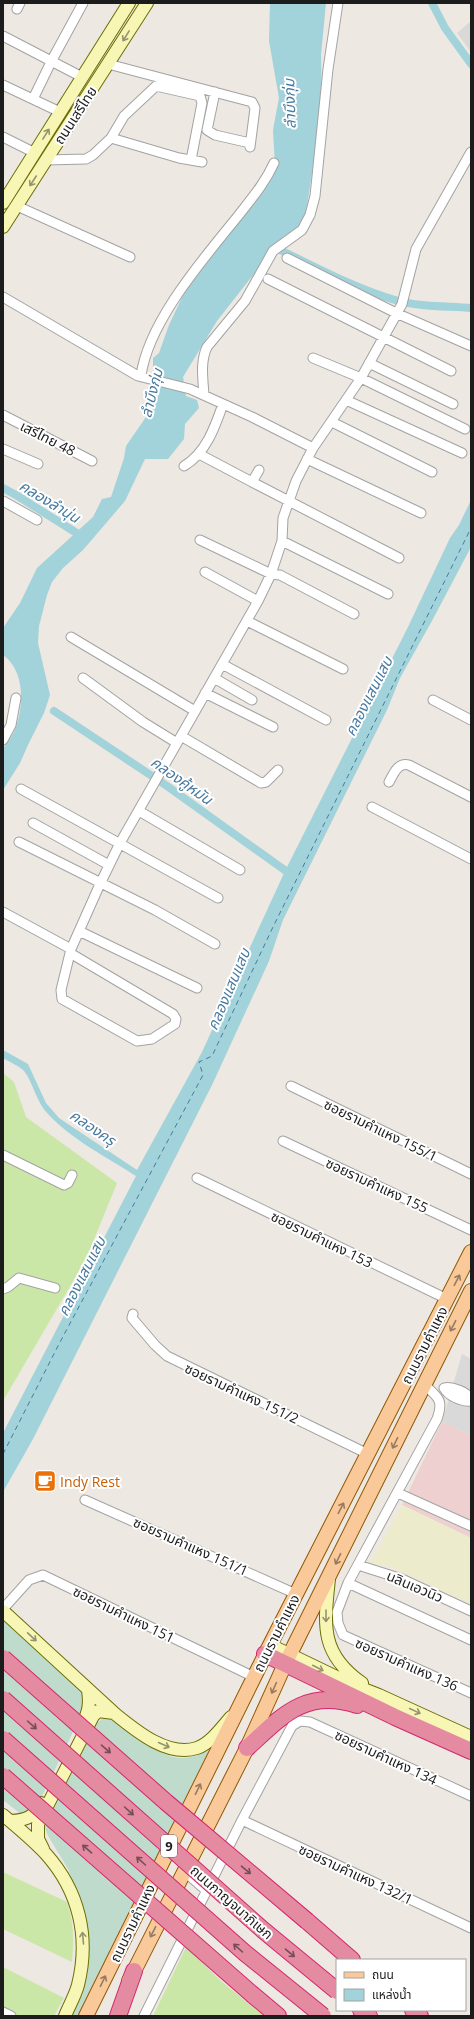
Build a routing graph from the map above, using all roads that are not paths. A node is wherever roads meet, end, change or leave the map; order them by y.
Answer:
1 (84, 3) edge
2 (129, 3) edge
3 (147, 3) edge
4 (338, 3) edge
5 (3, 36) edge
6 (52, 60) junction
7 (108, 64) junction
8 (82, 77) junction
9 (3, 85) edge
10 (215, 92) junction
11 (33, 99) junction
12 (60, 112) junction
13 (3, 137) edge
14 (111, 138) junction
15 (35, 152) junction
16 (471, 152) edge
17 (46, 160) junction
18 (191, 160) junction
19 (202, 162) dead end
20 (274, 163) dead end
21 (3, 201) edge
22 (17, 206) junction
23 (3, 227) edge
24 (130, 257) dead end
25 (287, 258) dead end
26 (268, 279) dead end
27 (3, 296) edge
28 (396, 313) junction
29 (383, 336) junction
30 (471, 346) edge
31 (313, 358) dead end
32 (369, 363) junction
33 (451, 371) dead end
34 (142, 377) junction
35 (361, 378) junction
36 (204, 395) junction
37 (346, 400) junction
38 (223, 404) junction
39 (453, 404) dead end
40 (3, 415) edge
41 (332, 422) junction
42 (466, 429) dead end
43 (313, 448) junction
44 (3, 449) edge
45 (462, 453) dead end
46 (199, 454) junction
47 (307, 459) junction
48 (92, 461) dead end
49 (38, 464) dead end
50 (184, 466) dead end
51 (259, 470) dead end
52 (432, 472) dead end
53 (252, 482) junction
54 (288, 500) junction
55 (3, 501) edge
56 (421, 513) dead end
57 (37, 520) dead end
58 (200, 540) dead end
59 (282, 542) junction
60 (399, 558) dead end
61 (205, 572) dead end
62 (271, 574) junction
63 (388, 594) dead end
64 (258, 601) junction
65 (354, 614) dead end
66 (247, 621) junction
67 (71, 637) dead end
68 (222, 664) junction
69 (343, 669) dead end
70 (83, 678) dead end
71 (214, 678) junction
72 (205, 693) junction
73 (16, 698) dead end
74 (252, 700) dead end
75 (433, 700) dead end
76 (195, 711) junction
77 (326, 720) dead end
78 (471, 720) edge
79 (273, 727) dead end
80 (3, 740) edge
81 (179, 740) junction
82 (278, 770) dead end
83 (389, 782) dead end
84 (21, 789) dead end
85 (471, 797) edge
86 (372, 806) dead end
87 (139, 811) junction
88 (33, 823) dead end
89 (19, 842) dead end
90 (120, 843) junction
91 (471, 859) edge
92 (109, 865) junction
93 (240, 870) dead end
94 (100, 884) junction
95 (218, 898) dead end
96 (3, 912) edge
97 (79, 931) junction
98 (215, 944) dead end
99 (70, 951) junction
100 (197, 988) dead end
101 (291, 1086) dead end
102 (283, 1141) dead end
103 (3, 1155) edge
104 (471, 1174) edge
105 (72, 1175) dead end
106 (197, 1178) dead end
107 (471, 1230) edge
108 (471, 1252) edge
109 (55, 1288) dead end
110 (3, 1289) edge
111 (471, 1292) edge
112 (447, 1299) junction
113 (133, 1314) dead end
114 (425, 1382) junction
115 (471, 1400) edge
116 (368, 1454) junction
117 (398, 1493) junction
118 (85, 1500) dead end
119 (471, 1526) edge
120 (358, 1565) junction
121 (329, 1577) junction
122 (348, 1583) junction
123 (296, 1594) junction
124 (3, 1610) edge
125 (471, 1611) edge
126 (343, 1635) joint
127 (471, 1640) edge
128 (268, 1650) junction
129 (3, 1658) edge
130 (287, 1659) junction
131 (254, 1677) junction
132 (88, 1690) junction
133 (471, 1693) edge
134 (379, 1695) junction
135 (3, 1699) edge
136 (238, 1708) junction
137 (114, 1713) junction
138 (395, 1717) junction
139 (471, 1737) edge
140 (3, 1739) edge
141 (247, 1748) junction
142 (471, 1751) edge
143 (3, 1776) edge
144 (471, 1796) edge
145 (7, 1818) edge
146 (242, 1820) junction
147 (46, 1853) junction
148 (184, 1871) junction
149 (206, 1891) junction
150 (471, 1928) edge
151 (351, 1959) edge
152 (134, 1971) junction
153 (336, 1990) edge
154 (3, 2012) edge
155 (11, 2016) edge
156 (65, 2016) edge
157 (86, 2016) edge
158 (110, 2016) edge
159 (118, 2016) edge
160 (144, 2016) edge
161 (278, 2016) edge
162 (324, 2016) edge

1 - 6 street
2 - 8 main road, ถนนเสรีไทย
3 -> 7 main road, ถนนเสรีไทย
4 - 36 street
5 - 6 street
6 - 8 street
6 - 11 street
7 - 10 street
7 - 17 main road, ถนนเสรีไทย
8 - 12 main road, ถนนเสรีไทย
9 - 11 street
10 - 10 street
11 - 12 street
15 -> 12 main road, ถนนเสรีไทย
13 - 15 street
14 - 17 street
14 - 18 street
14 - 18 street
15 - 21 main road, ถนนเสรีไทย
16 - 28 street
17 -> 22 main road, ถนนเสรีไทย
18 - 19 street
20 - 34 street
22 - 23 main road, ถนนเสรีไทย
22 - 24 street
25 - 28 street
26 - 29 street
27 - 34 street
28 - 29 street
28 - 30 street
29 - 32 street
29 - 33 street
31 - 35 street
32 - 35 street
32 - 39 street
34 - 36 street
35 - 37 street
35 - 42 street
36 - 38 street
37 - 41 street
37 - 45 street
38 - 43 street
38 - 46 street
40 - 48 street, เสรีไทย 48
41 - 43 street
41 - 52 street
43 - 47 street
44 - 49 street
46 - 50 street
46 - 53 street
47 - 54 street
47 - 56 street
51 - 53 street
53 - 54 street
54 - 59 street
54 - 60 street
55 - 57 street
58 - 62 street
59 - 62 street
59 - 63 street
61 - 64 street
62 - 64 street
62 - 65 street
64 - 66 street
66 - 68 street
66 - 69 street
67 - 76 street
68 - 71 street
68 - 77 street
70 - 81 street
71 - 72 street
71 - 74 street
72 - 76 street
72 - 79 street
73 - 80 street
75 - 78 street
76 - 81 street
81 - 82 street
81 - 87 street
83 - 85 street
84 - 90 street
86 - 91 street
87 - 90 street
87 - 93 street
88 - 92 street
89 - 94 street
90 - 92 street
90 - 95 street
92 - 94 street
94 - 97 street
94 - 98 street
96 - 99 street
97 - 99 street
97 - 100 street
99 - 99 street
101 - 104 street, ซอยรามคำแหง 155/1
102 - 107 street, ซอยรามคำแหง 155
103 - 105 street
106 - 112 street, ซอยรามคำแหง 153
112 -> 108 main road, ถนนรามคำแหง
109 - 110 street
111 -> 114 main road, ถนนรามคำแหง
112 - 116 main road, ถนนรามคำแหง
113 - 116 street, ซอยรามคำแหง 151/2
114 - 115 street
114 - 117 street, ถนนรามคำแหง
114 -> 121 main road, ถนนรามคำแหง
123 -> 116 main road, ถนนรามคำแหง
117 - 119 street
117 - 120 street, ถนนรามคำแหง
118 - 123 street, ซอยรามคำแหง 151/1
120 - 122 street, ถนนรามคำแหง
120 - 125 street, นลินเอวนิว
121 - 130 main road, ถนนรามคำแหง
121 -> 134 main road
122 - 126 street, ถนนรามคำแหง
122 - 127 street
123 - 128 main road, ถนนรามคำแหง
124 - 131 street, ซอยรามคำแหง 151
124 -> 132 main road
126 - 133 street, ซอยรามคำแหง 136
128 - 130 highway
128 - 131 main road, ถนนรามคำแหง
129 -> 151 highway, bridge
130 -> 134 main road
130 - 138 highway
130 -> 141 main road, ถนนรามคำแหง
131 - 136 main road, ถนนรามคำแหง
132 - 137 main road
132 - 145 main road
134 -> 139 main road
135 -> 153 highway, ถนนกาญจนาภิเษก / 9, bridge
137 -> 136 main road
157 -> 136 main road, ถนนรามคำแหง
137 - 147 main road
138 - 141 highway
138 - 142 highway
162 -> 140 highway, 9, bridge
141 - 148 main road, ถนนรามคำแหง
161 -> 143 highway, bridge
144 - 146 street, ซอยรามคำแหง 134
145 - 147 main road
146 - 149 street
146 - 150 street, ซอยรามคำแหง 132/1
156 -> 147 main road
148 - 149 street
148 -> 152 main road, ถนนรามคำแหง
149 - 160 street
152 - 158 main road, ถนนรามคำแหง
152 - 159 highway
154 - 155 street

